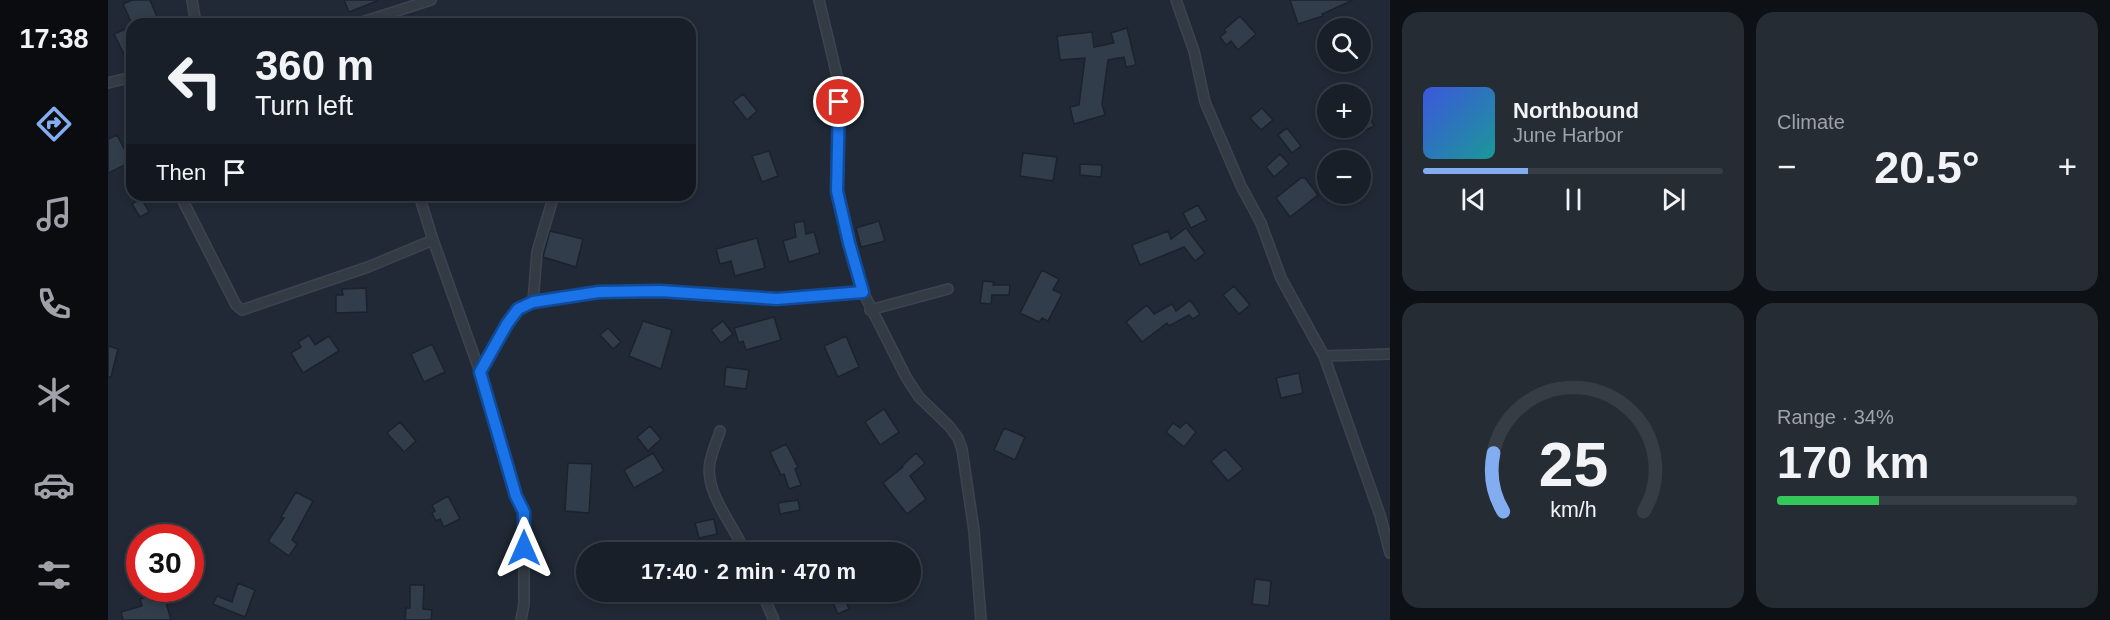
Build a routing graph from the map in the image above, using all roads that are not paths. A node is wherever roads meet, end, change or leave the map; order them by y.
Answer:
1 (192, 0) edge
2 (431, 0) edge
3 (819, 0) edge
4 (1176, 0) edge
5 (394, 14) junction
6 (195, 18) edge
7 (379, 18) edge
8 (394, 18) edge
9 (126, 78) edge
10 (108, 83) edge
11 (183, 201) edge
12 (421, 201) edge
13 (552, 201) edge
14 (433, 240) junction
15 (948, 289) dead end
16 (863, 292) junction
17 (533, 302) junction
18 (870, 310) junction
19 (1390, 354) edge
20 (1324, 356) junction
21 (480, 372) junction
22 (720, 431) dead end
23 (740, 542) edge
24 (1390, 553) edge
25 (766, 602) edge
26 (521, 620) edge
27 (774, 620) edge
28 (981, 620) edge

1 - 6 street
2 - 5 street
3 - 16 street
4 - 20 street
5 - 7 street
5 - 8 street
9 - 10 street
11 - 14 street
12 - 14 street
13 - 17 street
14 - 21 street
15 - 18 street
16 - 17 street
16 - 18 street
17 - 21 street
18 - 28 street
19 - 20 street
20 - 24 street
21 - 26 street
22 - 23 street
25 - 27 street

